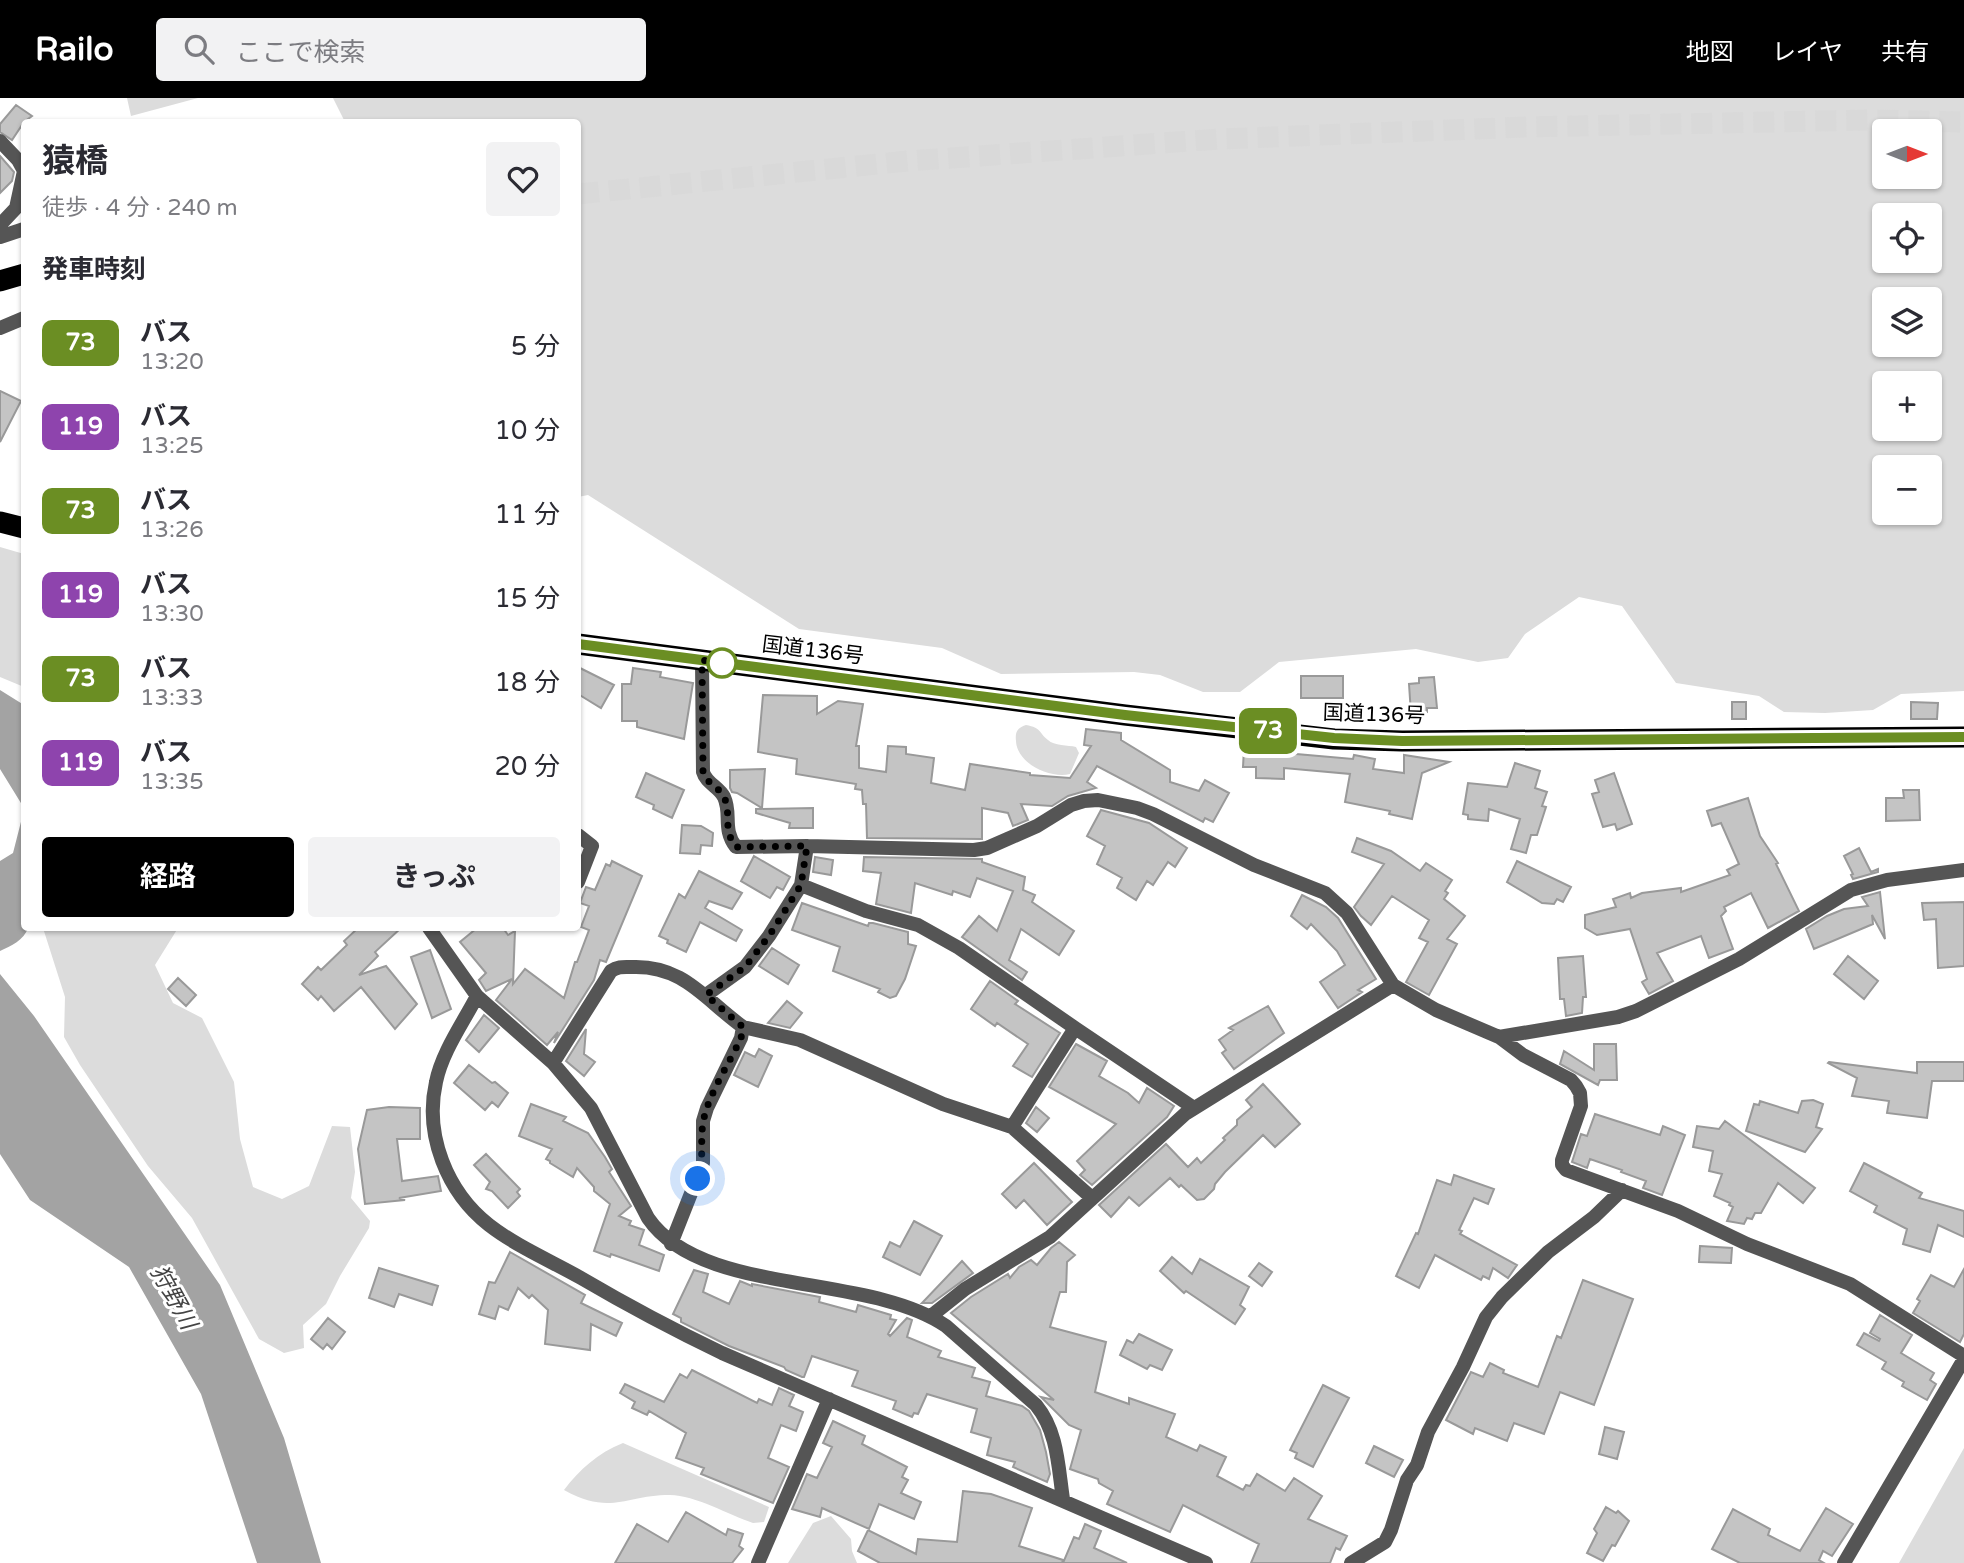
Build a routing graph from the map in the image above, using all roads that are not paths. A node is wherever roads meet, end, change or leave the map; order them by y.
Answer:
1 (0, 141) edge
2 (21, 165) edge
3 (21, 184) edge
4 (0, 225) edge
5 (21, 230) edge
6 (0, 237) edge
7 (21, 275) edge
8 (0, 281) edge
9 (21, 319) edge
10 (0, 328) edge
11 (0, 522) edge
12 (21, 527) edge
13 (581, 644) edge
14 (702, 660) junction
15 (1964, 737) edge
16 (581, 837) edge
17 (807, 846) junction
18 (1964, 870) edge
19 (581, 874) edge
20 (801, 885) junction
21 (431, 931) edge
22 (1393, 985) junction
23 (706, 995) junction
24 (477, 996) junction
25 (743, 1027) junction
26 (1075, 1028) junction
27 (1499, 1037) junction
28 (553, 1063) junction
29 (1194, 1108) junction
30 (1012, 1127) junction
31 (1622, 1190) junction
32 (1092, 1198) junction
33 (671, 1244) junction
34 (931, 1316) junction
35 (1964, 1358) edge
36 (829, 1399) junction
37 (1063, 1499) junction
38 (758, 1563) edge
39 (1206, 1563) edge
40 (1351, 1563) edge
41 (1844, 1563) edge

1 - 2 street
3 - 4 street
5 - 6 street
7 - 8 highway
9 - 10 street
11 - 12 highway
13 - 14 highway, 国道136号
14 - 15 highway, 国道136号
14 - 17 street
16 - 19 street
17 - 20 street
17 - 22 street
18 - 27 street
20 - 23 street
20 - 26 street
21 - 24 street
22 - 27 street
22 - 29 street
23 - 25 street
23 - 28 street
24 - 28 street
24 - 36 street
25 - 30 street
25 - 33 street
26 - 29 street
26 - 30 street
27 - 31 street
28 - 33 street
29 - 32 street
30 - 32 street
31 - 35 street
31 - 40 street
32 - 34 street
33 - 34 street
34 - 37 street
35 - 41 street
36 - 37 street
36 - 38 street
37 - 39 street

